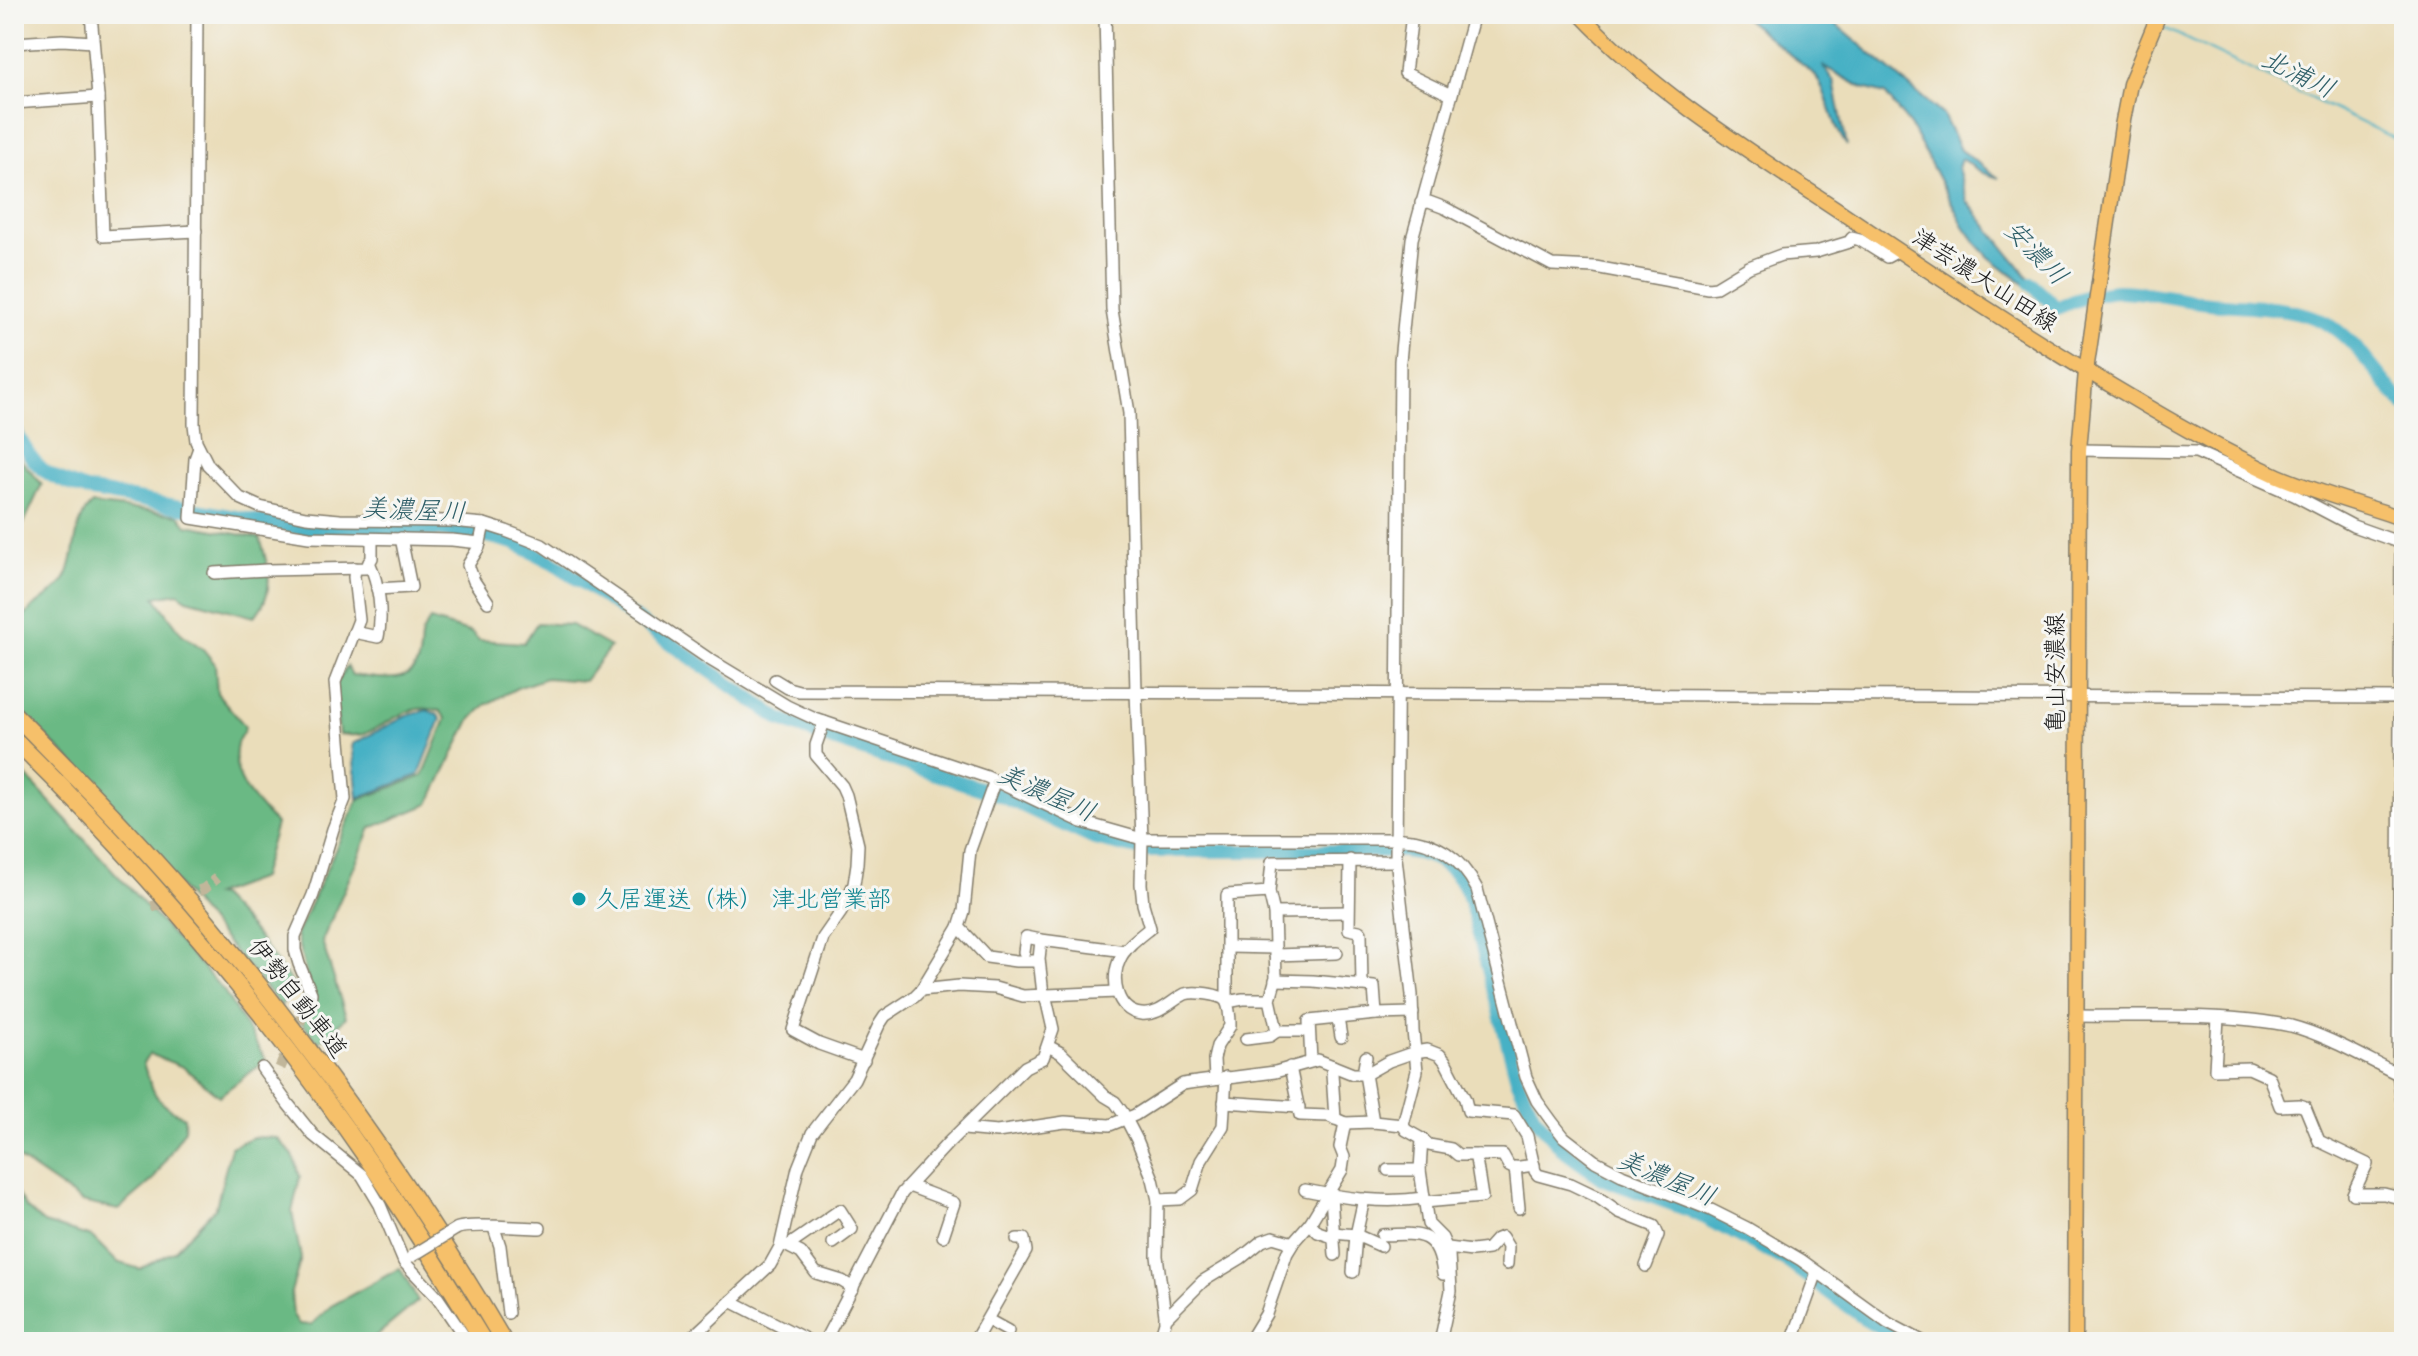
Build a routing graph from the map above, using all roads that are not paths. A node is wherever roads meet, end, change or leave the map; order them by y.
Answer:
1 (91, 14) edge
2 (197, 14) edge
3 (1105, 14) edge
4 (1412, 14) edge
5 (1473, 14) edge
6 (1580, 14) edge
7 (2158, 16) edge
8 (93, 42) junction
9 (14, 43) edge
10 (1451, 95) junction
11 (98, 97) junction
12 (14, 103) edge
13 (1421, 203) junction
14 (196, 231) junction
15 (1898, 251) junction
16 (2086, 371) junction
17 (199, 448) junction
18 (2079, 450) junction
19 (2404, 520) edge
20 (483, 526) junction
21 (401, 538) junction
22 (372, 539) junction
23 (480, 542) junction
24 (2401, 543) junction
25 (369, 562) junction
26 (355, 568) junction
27 (214, 573) dead end
28 (377, 589) junction
29 (488, 602) dead end
30 (354, 632) junction
31 (1136, 692) junction
32 (1398, 693) junction
33 (770, 697) junction
34 (2077, 697) junction
35 (2402, 698) edge
36 (14, 714) edge
37 (823, 726) junction
38 (14, 739) edge
39 (994, 783) junction
40 (1142, 841) junction
41 (1396, 842) junction
42 (1350, 860) junction
43 (1396, 860) junction
44 (1269, 892) junction
45 (1348, 912) junction
46 (1274, 913) junction
47 (959, 927) junction
48 (1041, 940) junction
49 (1228, 947) junction
50 (2402, 947) edge
51 (1125, 951) junction
52 (1274, 951) junction
53 (1024, 952) dead end
54 (1337, 953) dead end
55 (1039, 961) junction
56 (1275, 980) junction
57 (1362, 986) junction
58 (921, 990) junction
59 (1117, 992) junction
60 (1044, 994) junction
61 (1270, 999) junction
62 (1227, 1002) junction
63 (305, 1010) tunnel mouth
64 (1413, 1013) junction
65 (1376, 1014) junction
66 (2075, 1016) junction
67 (1338, 1018) junction
68 (2218, 1018) junction
69 (1277, 1031) junction
70 (1308, 1031) junction
71 (1341, 1037) dead end
72 (1246, 1039) dead end
73 (1048, 1046) junction
74 (1415, 1052) junction
75 (1366, 1057) dead end
76 (864, 1060) junction
77 (1311, 1061) junction
78 (1333, 1066) junction
79 (1290, 1067) junction
80 (262, 1068) dead end
81 (280, 1068) tunnel mouth
82 (1366, 1074) junction
83 (2398, 1074) junction
84 (1220, 1078) junction
85 (273, 1083) junction
86 (2402, 1100) edge
87 (1224, 1102) junction
88 (1299, 1107) junction
89 (2404, 1116) edge
90 (1127, 1119) junction
91 (1340, 1121) junction
92 (1376, 1122) junction
93 (1403, 1125) junction
94 (964, 1129) junction
95 (1377, 1136) dead end
96 (1422, 1139) junction
97 (1478, 1155) junction
98 (1534, 1165) junction
99 (1515, 1167) junction
100 (1388, 1170) dead end
101 (1420, 1170) junction
102 (909, 1186) junction
103 (1305, 1190) dead end
104 (1329, 1196) junction
105 (1364, 1199) junction
106 (2404, 1199) edge
107 (1158, 1200) junction
108 (1424, 1200) junction
109 (1519, 1208) dead end
110 (1310, 1223) junction
111 (494, 1228) junction
112 (540, 1228) dead end
113 (1333, 1235) junction
114 (1356, 1235) junction
115 (943, 1236) dead end
116 (1017, 1239) dead end
117 (833, 1243) dead end
118 (1293, 1243) junction
119 (785, 1244) junction
120 (1448, 1248) junction
121 (1335, 1255) dead end
122 (408, 1259) junction
123 (1507, 1264) dead end
124 (1646, 1266) dead end
125 (1353, 1272) dead end
126 (1815, 1278) junction
127 (853, 1288) junction
128 (1451, 1291) junction
129 (731, 1301) junction
130 (508, 1313) dead end
131 (1165, 1319) junction
132 (988, 1320) junction
133 (1008, 1331) dead end
134 (468, 1342) edge
135 (484, 1342) edge
136 (504, 1342) edge
137 (687, 1342) edge
138 (811, 1342) edge
139 (824, 1342) edge
140 (974, 1342) edge
141 (1159, 1342) edge
142 (1249, 1342) edge
143 (1440, 1342) edge
144 (1792, 1342) edge
145 (1924, 1342) edge
146 (2075, 1342) edge

1 - 8 street
2 - 14 street
3 - 31 street
4 - 10 street
5 - 10 street
6 - 15 main road, 津芸濃大山田線
7 - 16 main road, 亀山安濃線
8 - 9 street
8 - 11 street
10 - 13 street
11 - 12 street
11 - 14 street
13 - 15 street
13 - 32 street
14 - 17 street
15 - 16 main road, 津芸濃大山田線
16 - 18 main road, 亀山安濃線
16 - 19 main road, 津芸濃大山田線
17 - 20 street
17 - 22 street
18 - 24 street
18 - 34 main road, 亀山安濃線
19 - 24 street
20 - 23 street
20 - 33 street
21 - 22 street
21 - 23 street
21 - 28 street
22 - 25 street
23 - 29 street
24 - 35 street
25 - 26 street
25 - 28 street
26 - 27 street
26 - 30 street
28 - 30 street
30 - 63 street
31 - 32 street
31 - 33 street
31 - 40 street
32 - 34 street
32 - 41 street
33 - 37 street
34 - 35 street
34 - 66 main road, 亀山安濃線
35 - 50 street
36 - 136 highway, 伊勢自動車道
37 - 39 street
37 - 76 street
38 - 135 highway, 伊勢自動車道
39 - 40 street
39 - 47 street
40 - 41 street
40 - 51 street
41 - 43 street
41 - 126 street
42 - 43 street
42 - 44 street
42 - 45 street
43 - 64 street
44 - 46 street
44 - 49 street
45 - 46 street
45 - 57 street
46 - 52 street
47 - 55 street
47 - 58 street
48 - 51 street
48 - 53 street
48 - 55 street
49 - 52 street
49 - 62 street
50 - 83 street
51 - 59 street
52 - 54 street
52 - 56 street
55 - 60 street
56 - 57 street
56 - 61 street
57 - 65 street
58 - 60 street
58 - 76 street
59 - 60 street
59 - 62 street
60 - 73 street
61 - 62 street
61 - 69 street
62 - 84 street
64 - 65 street
64 - 74 street
65 - 67 street
66 - 68 street
66 - 146 main road, 亀山安濃線
67 - 70 street
67 - 71 street
68 - 83 street
68 - 106 street
69 - 70 street
69 - 72 street
70 - 77 street
73 - 90 street
73 - 94 street
74 - 82 street
74 - 93 street
74 - 98 street
75 - 82 street
76 - 119 street
77 - 78 street
77 - 79 street
78 - 82 street
78 - 91 street
79 - 84 street
79 - 88 street
80 - 85 street
81 - 85 street
82 - 92 street
83 - 86 street
84 - 87 street
84 - 90 street
85 - 122 street
86 - 89 street
87 - 88 street
87 - 107 street
88 - 91 street
90 - 94 street
90 - 107 street
91 - 92 street
91 - 104 street
92 - 93 street
92 - 95 street
93 - 96 street
94 - 102 street
96 - 97 street
96 - 101 street
97 - 99 street
97 - 108 street
98 - 99 street
98 - 124 street
99 - 109 street
100 - 101 street
101 - 108 street
102 - 115 street
102 - 127 street
103 - 104 street
104 - 105 street
104 - 110 street
104 - 113 street
105 - 108 street
105 - 114 street
107 - 131 street
108 - 120 street
110 - 113 street
110 - 118 street
111 - 112 street
111 - 122 street, bridge
111 - 130 street
113 - 114 street
113 - 121 street
114 - 125 street
114 - 128 street
116 - 132 street
117 - 119 street
118 - 131 street
118 - 142 street
119 - 127 street
119 - 129 street
120 - 123 street
120 - 128 street
122 - 134 street
126 - 144 street
126 - 145 street
127 - 139 street
128 - 143 street
129 - 137 street
129 - 138 street
131 - 141 street
132 - 133 street
132 - 140 street

